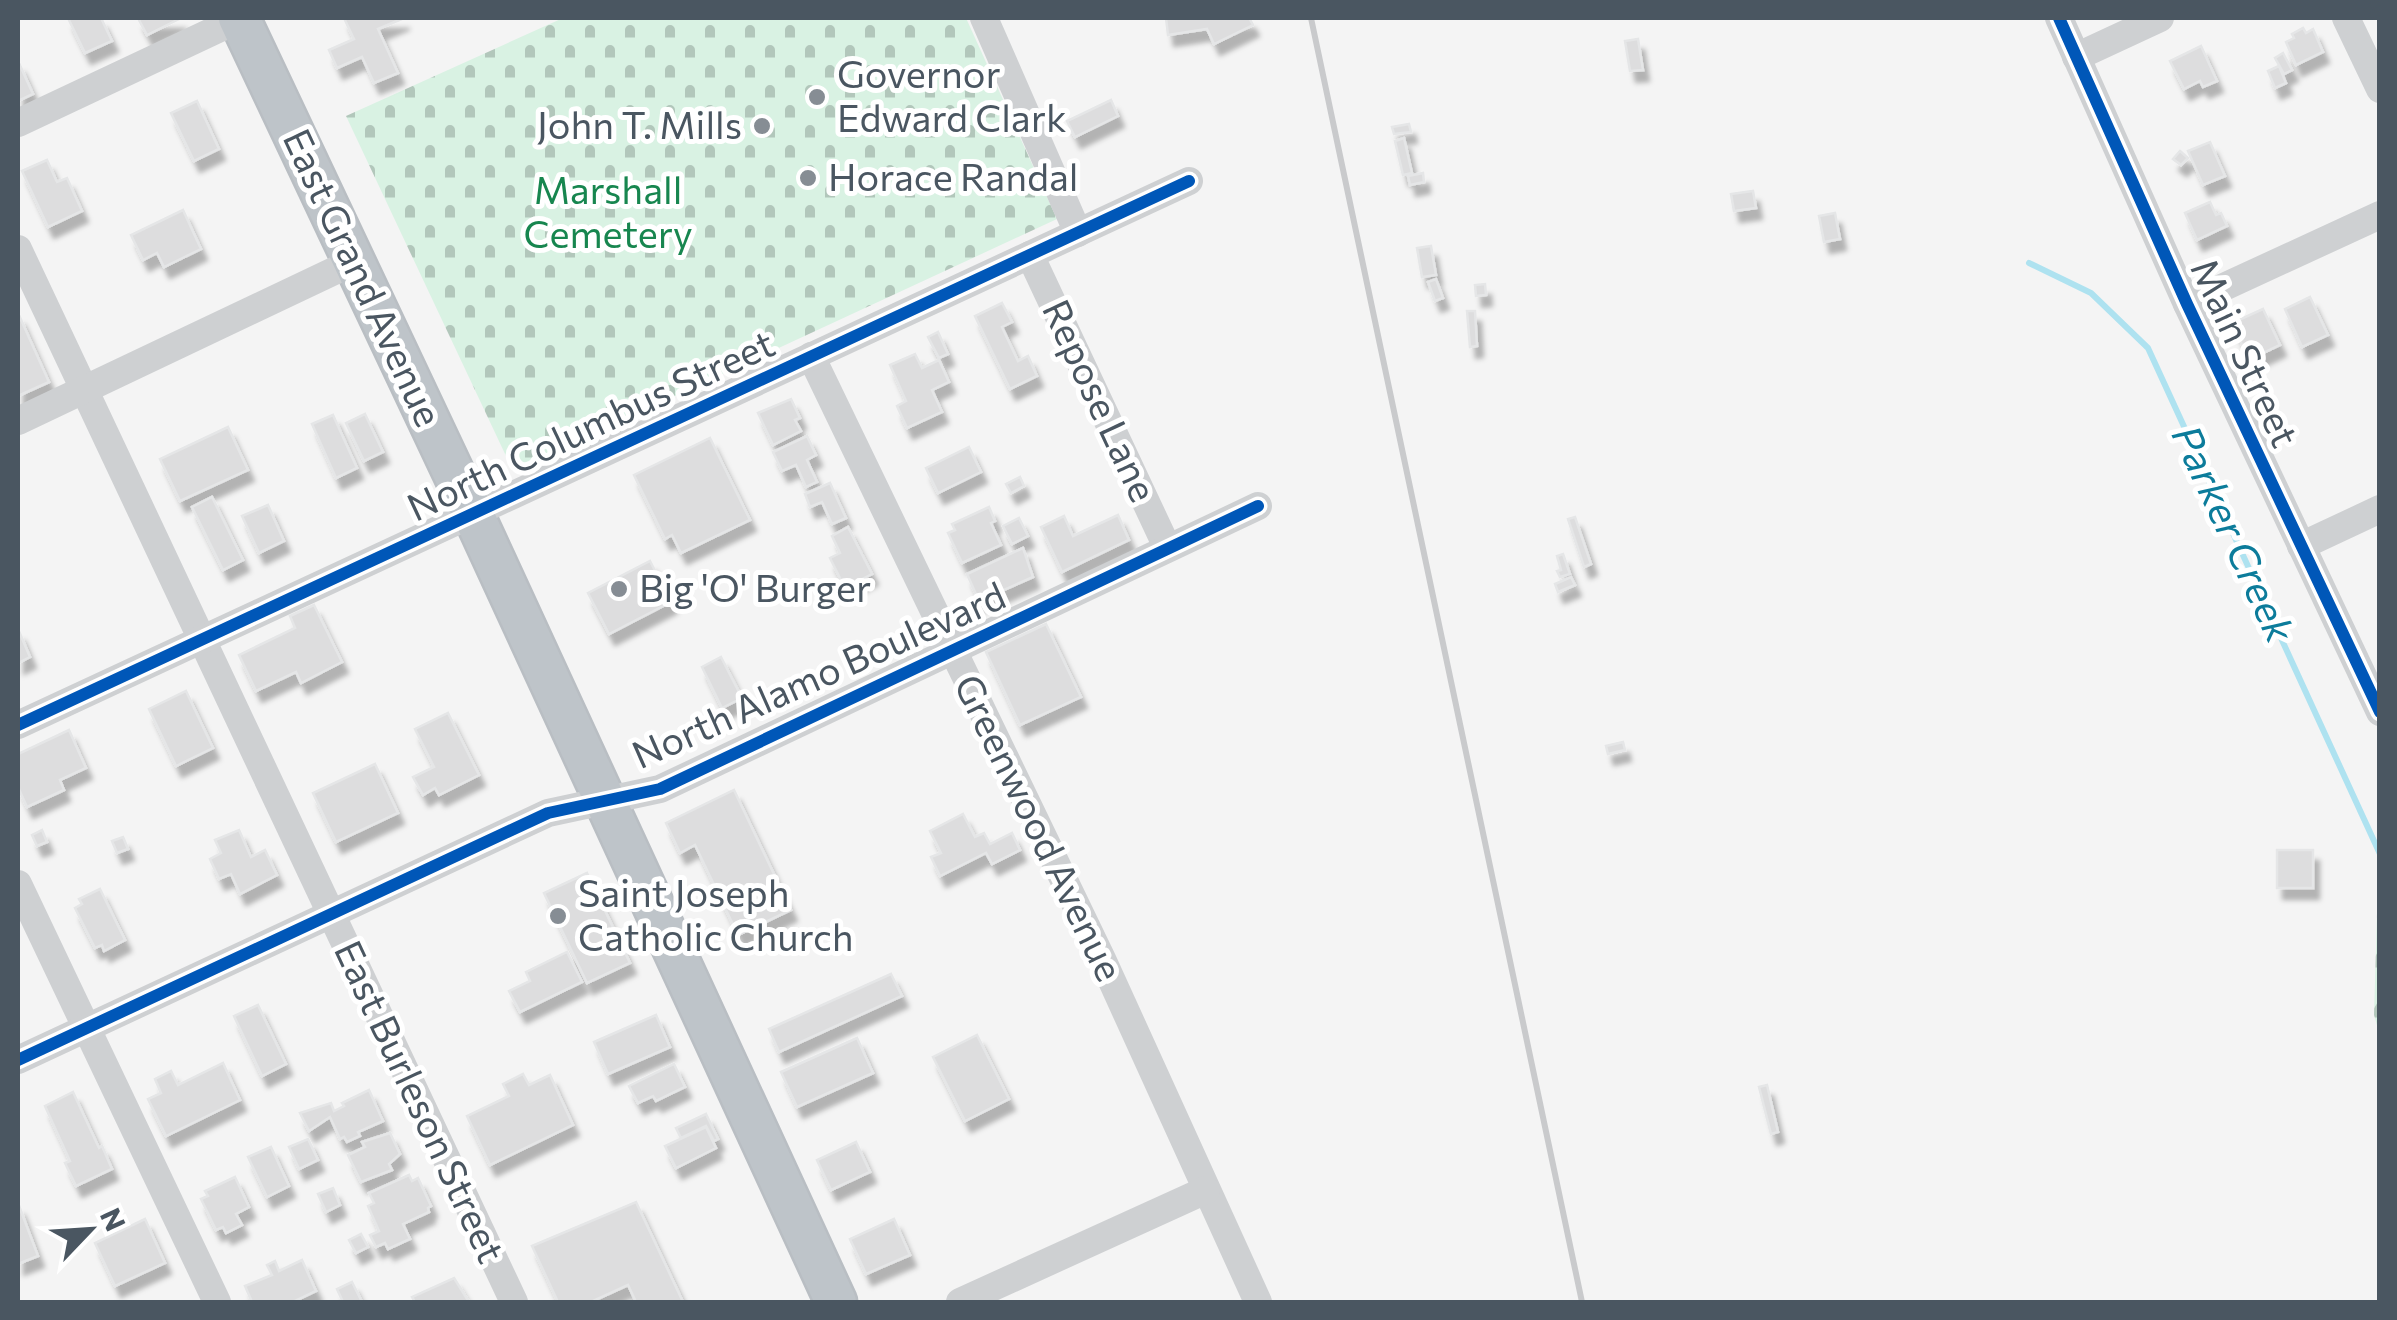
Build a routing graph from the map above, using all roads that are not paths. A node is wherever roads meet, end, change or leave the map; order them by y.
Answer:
1 (240, 18) edge
2 (984, 18) edge
3 (2059, 18) edge
4 (2160, 18) edge
5 (2346, 18) edge
6 (2076, 57) junction
7 (2380, 89) edge
8 (18, 122) edge
9 (1189, 181) dead end
10 (2380, 215) edge
11 (1078, 233) junction
12 (18, 249) edge
13 (1030, 254) junction
14 (355, 261) junction
15 (2188, 304) junction
16 (811, 356) junction
17 (84, 390) junction
18 (18, 421) edge
19 (1258, 506) dead end
20 (2380, 508) edge
21 (473, 514) junction
22 (2301, 546) junction
23 (1168, 547) junction
24 (201, 640) junction
25 (953, 651) junction
26 (2380, 712) edge
27 (18, 725) edge
28 (602, 800) junction
29 (18, 884) edge
30 (330, 915) junction
31 (85, 1028) junction
32 (18, 1060) edge
33 (1206, 1190) junction
34 (216, 1302) edge
35 (514, 1302) edge
36 (836, 1302) edge
37 (960, 1302) edge
38 (1258, 1302) edge

1 - 8 street
1 - 14 highway, East Grand Avenue
2 - 11 street
3 - 6 street, Main Street
4 - 6 street
5 - 7 street
6 - 15 street, Main Street
9 - 11 street, North Columbus Street
10 - 15 street
11 - 13 street, North Columbus Street
12 - 17 street, East Burleson Street
13 - 16 street, North Columbus Street
13 - 23 street, Repose Lane
14 - 17 street
14 - 21 highway, East Grand Avenue
15 - 22 street, Main Street
16 - 21 street, North Columbus Street
16 - 25 street, Greenwood Avenue
17 - 18 street
17 - 24 street, East Burleson Street
19 - 23 street, North Alamo Boulevard
20 - 22 street
21 - 24 street, North Columbus Street
21 - 28 highway, East Grand Avenue
22 - 26 street, Main Street
23 - 25 street, North Alamo Boulevard
24 - 27 street, North Columbus Street
24 - 30 street, East Burleson Street
25 - 28 street, North Alamo Boulevard
25 - 33 street, Greenwood Avenue
28 - 30 street, North Alamo Boulevard
28 - 36 highway, East Grand Avenue
29 - 31 street
30 - 31 street, North Alamo Boulevard
30 - 35 street, East Burleson Street
31 - 32 street, North Alamo Boulevard
31 - 34 street
33 - 37 street
33 - 38 street, Greenwood Avenue

